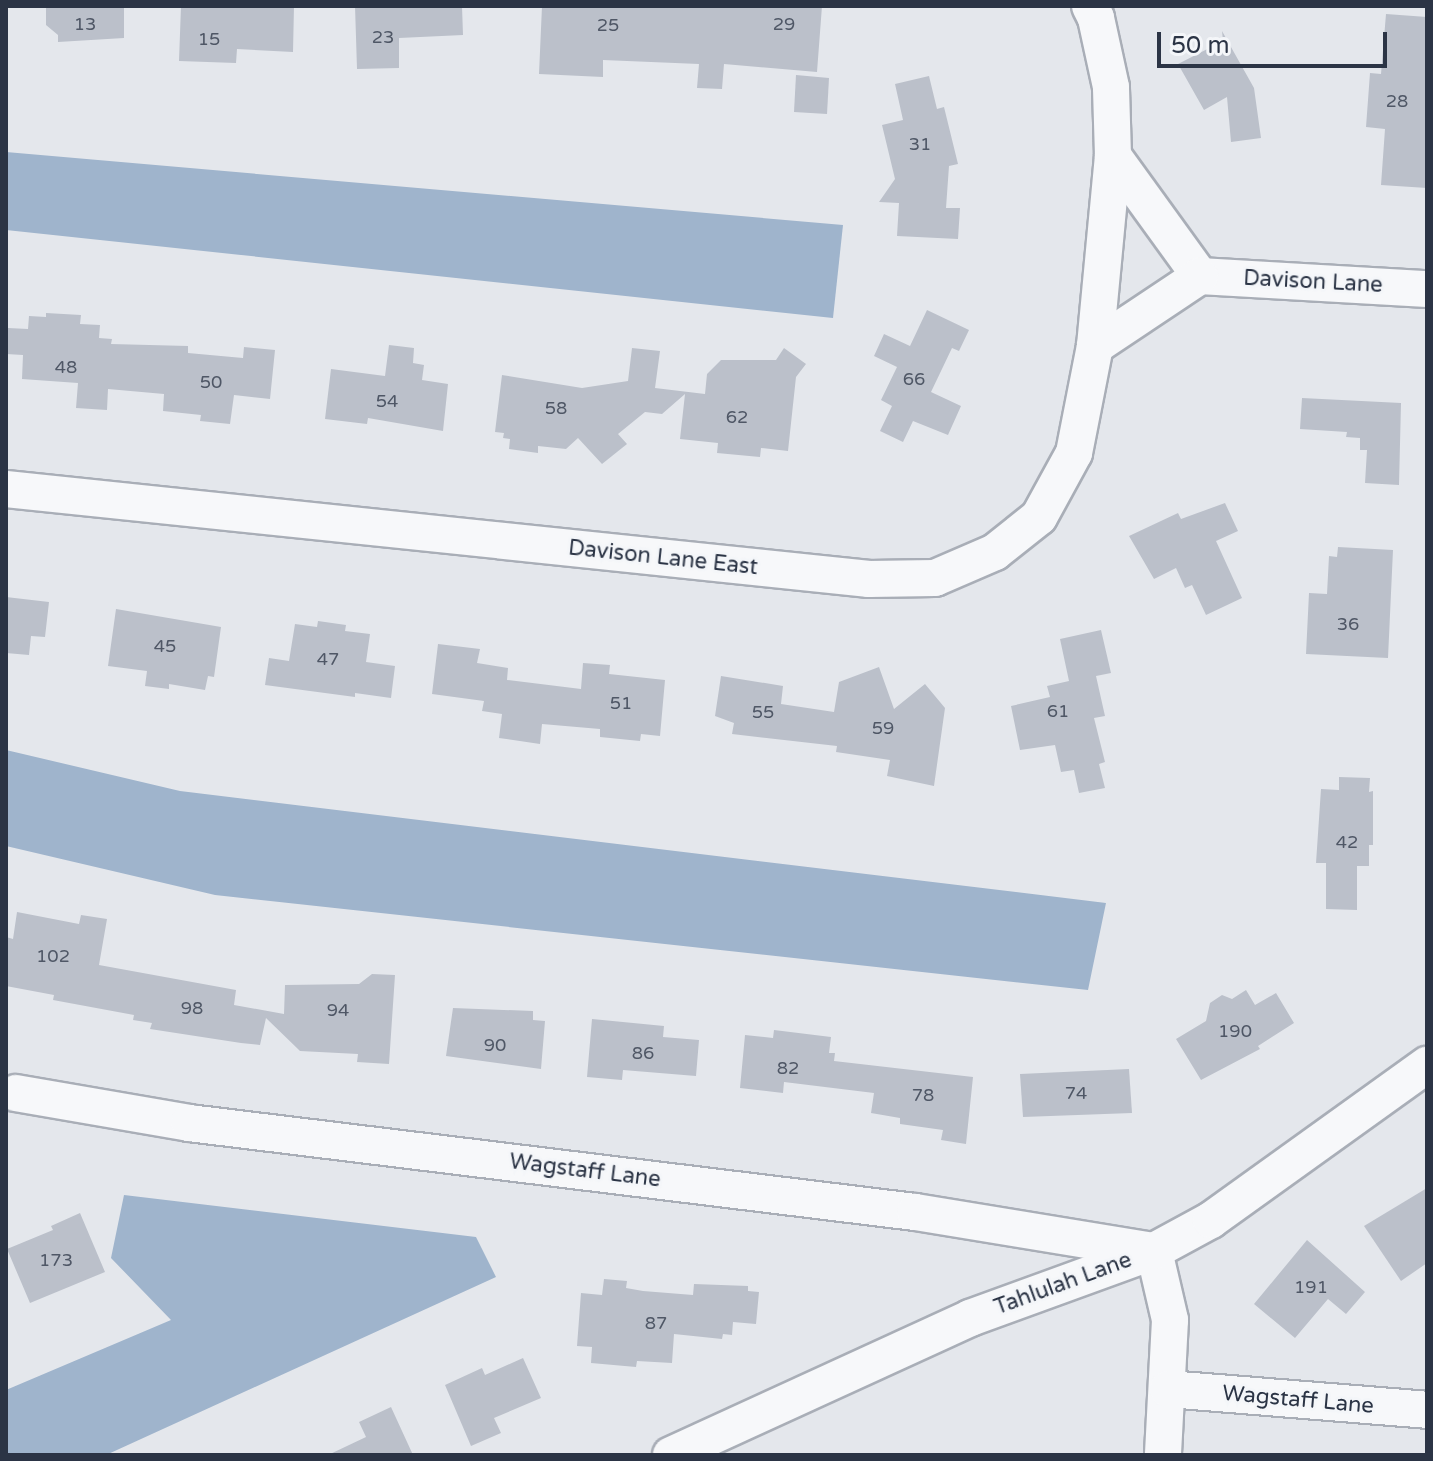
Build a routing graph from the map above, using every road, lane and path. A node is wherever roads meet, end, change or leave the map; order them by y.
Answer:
1 (1090, 6) edge
2 (1113, 156) junction
3 (1200, 276) junction
4 (1427, 289) edge
5 (1095, 346) junction
6 (6, 489) edge
7 (1427, 1065) edge
8 (9, 1093) edge
9 (1154, 1251) junction
10 (1168, 1389) junction
11 (1427, 1410) edge
12 (671, 1455) edge
13 (1163, 1455) edge

1 - 2 street, Davison Lane East
2 - 3 street
2 - 5 street, Davison Lane East
3 - 4 street, Davison Lane
3 - 5 street
5 - 6 street, Davison Lane East
7 - 9 street, Tahlulah Lane
8 - 9 street, Wagstaff Lane
9 - 10 street
9 - 12 street, Tahlulah Lane
10 - 11 street, Wagstaff Lane
10 - 13 street

